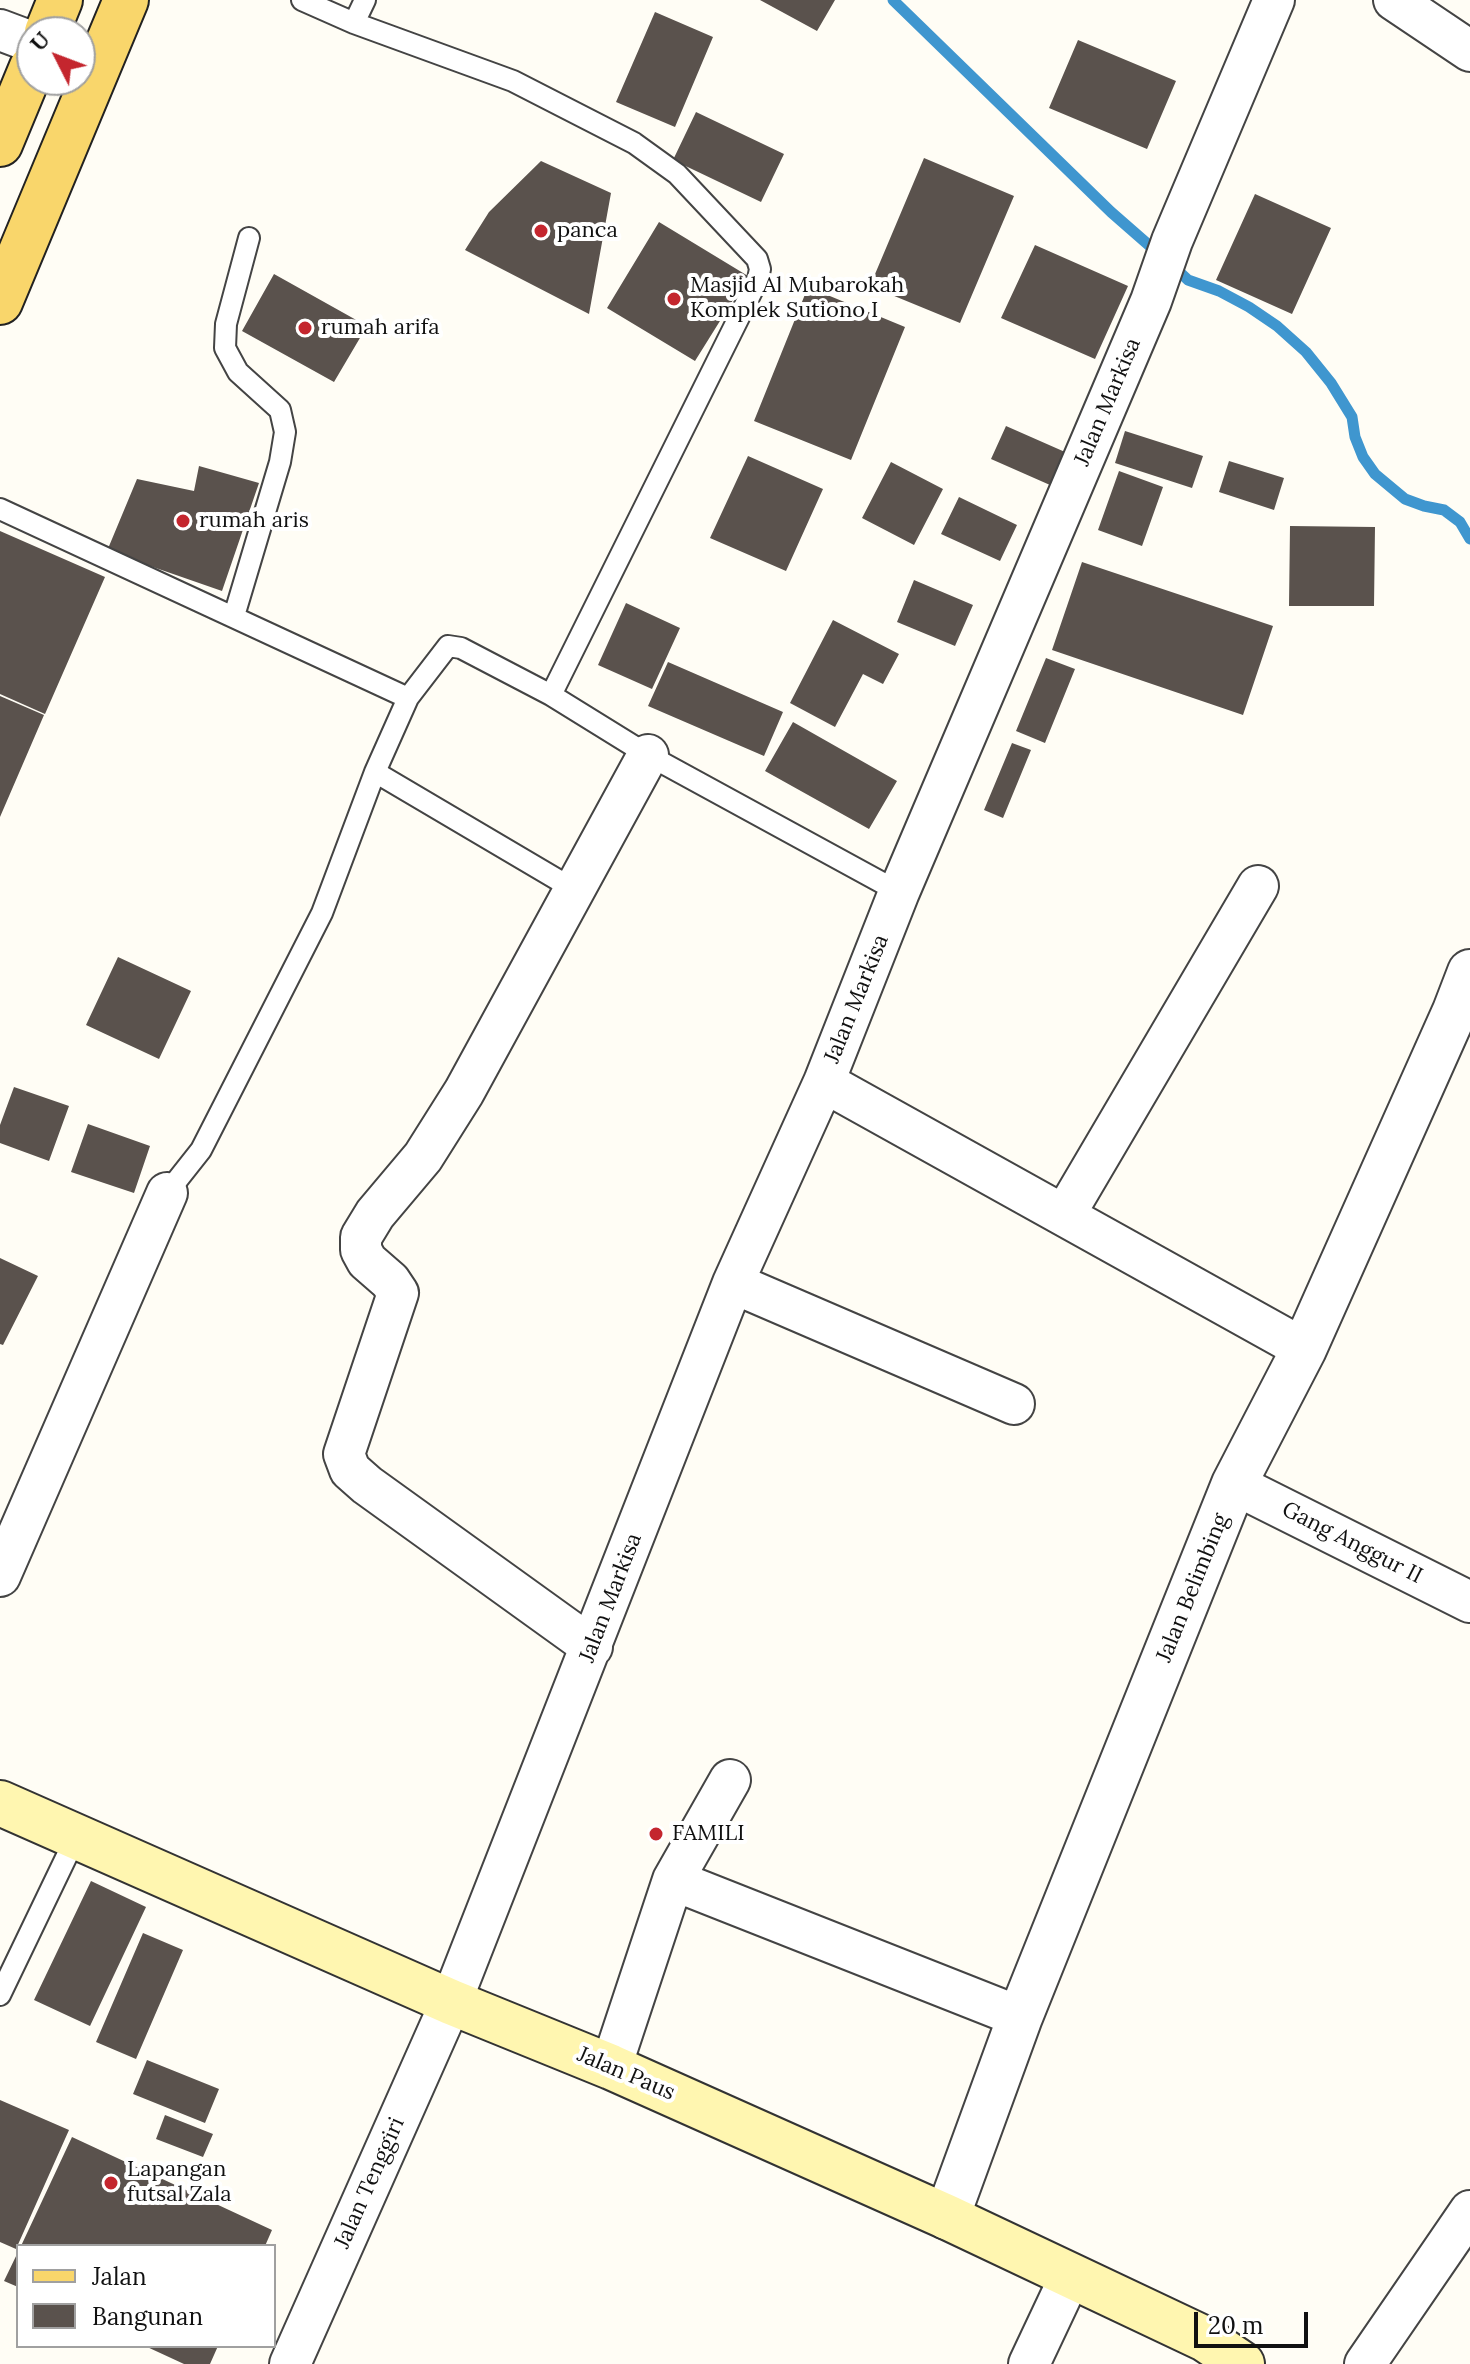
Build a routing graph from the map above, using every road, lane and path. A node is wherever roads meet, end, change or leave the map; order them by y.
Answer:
1 (126, 0) edge
2 (302, 0) edge
3 (365, 0) edge
4 (1274, 0) edge
5 (1394, 0) edge
6 (354, 23) junction
7 (1470, 51) edge
8 (20, 96) edge
9 (0, 144) edge
10 (249, 238) dead end
11 (0, 302) edge
12 (0, 509) edge
13 (234, 616) junction
14 (551, 695) junction
15 (408, 698) junction
16 (648, 755) junction
17 (375, 772) junction
18 (1258, 886) dead end
19 (575, 890) junction
20 (899, 892) junction
21 (1465, 1000) edge
22 (824, 1082) junction
23 (167, 1193) joint
24 (1065, 1214) junction
25 (733, 1283) junction
26 (1304, 1349) junction
27 (1014, 1404) dead end
28 (1234, 1484) junction
29 (0, 1576) edge
30 (1470, 1602) edge
31 (592, 1647) junction
32 (730, 1780) dead end
33 (0, 1803) edge
34 (75, 1839) junction
35 (673, 1880) junction
36 (0, 1995) edge
37 (451, 2002) junction
38 (1020, 2017) junction
39 (611, 2067) junction
40 (1470, 2211) edge
41 (947, 2217) junction
42 (1070, 2277) junction
43 (1200, 2352) edge
44 (290, 2364) edge
45 (1029, 2364) edge
46 (1242, 2364) edge
47 (1365, 2364) edge

1 - 11 main road
2 - 6 lane
3 - 6 lane
4 - 20 street, Jalan Markisa
5 - 7 street
6 - 14 lane
8 - 9 main road
10 - 13 lane
12 - 13 lane
13 - 15 lane
14 - 15 lane
14 - 16 lane
15 - 17 lane
16 - 19 street
16 - 20 lane
17 - 19 lane
17 - 23 lane
18 - 24 street
19 - 31 street
20 - 22 street, Jalan Markisa
21 - 26 street, Jalan Belimbing
22 - 24 street
22 - 25 street, Jalan Markisa
23 - 29 street
24 - 26 street
25 - 27 street
25 - 31 street, Jalan Markisa
26 - 28 street, Jalan Belimbing
28 - 30 street, Gang Anggur II
28 - 38 street, Jalan Belimbing
31 - 37 street, Jalan Markisa
32 - 35 street
33 - 34 main road, Jalan Paus
34 - 36 lane
34 - 37 main road, Jalan Paus
35 - 38 street
35 - 39 street
37 - 39 main road, Jalan Paus
37 - 44 street, Jalan Tenggiri
38 - 41 street, Jalan Belimbing
39 - 41 main road, Jalan Paus
40 - 47 street
41 - 42 main road, Jalan Paus
42 - 43 main road, Jalan Paus
42 - 45 street
43 - 46 main road, Jalan Paus

